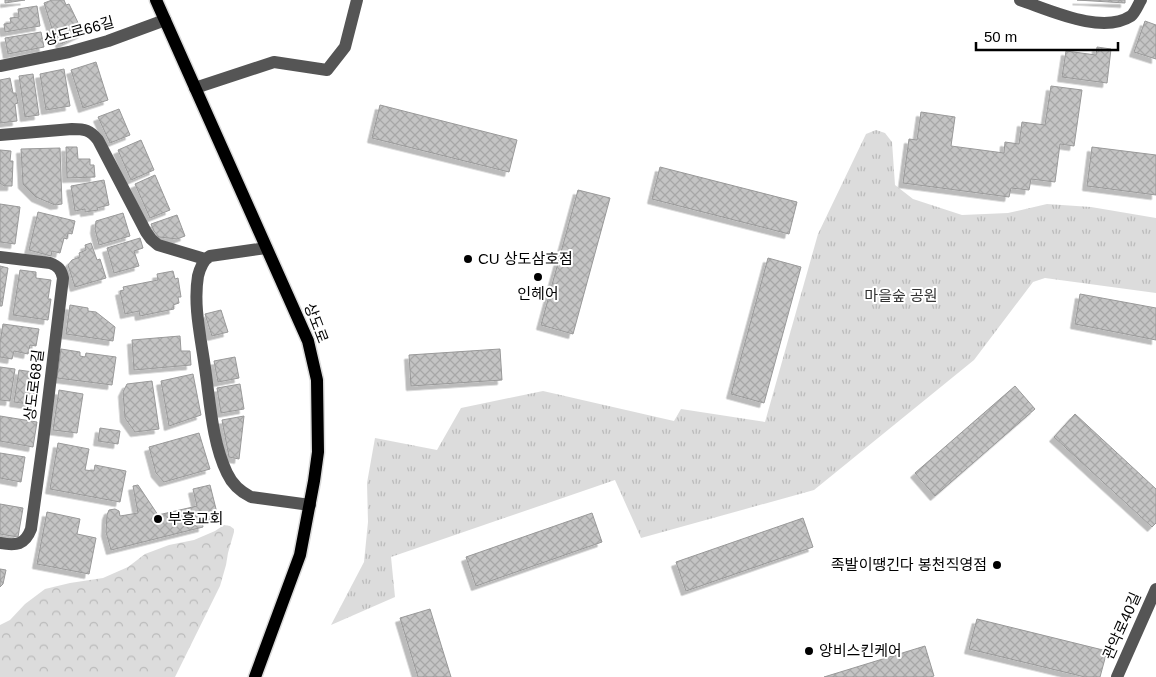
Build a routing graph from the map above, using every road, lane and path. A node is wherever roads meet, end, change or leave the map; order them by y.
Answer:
1 (156, 0) edge
2 (356, 0) edge
3 (1020, 0) edge
4 (1141, 0) edge
5 (164, 20) junction
6 (0, 66) edge
7 (195, 88) junction
8 (0, 135) edge
9 (266, 248) junction
10 (0, 257) edge
11 (205, 259) junction
12 (310, 505) junction
13 (0, 543) edge
14 (1156, 589) edge
15 (255, 677) edge
16 (1117, 677) edge

1 - 5 main road, 상도로
2 - 7 street
3 - 4 street
5 - 6 street, 상도로66길
5 - 7 main road, 상도로
7 - 9 main road, 상도로
8 - 11 street
9 - 11 street
9 - 12 main road, 상도로
10 - 13 street, 상도로68길
11 - 12 street
12 - 15 main road, 상도로
14 - 16 street, 관악로40길

